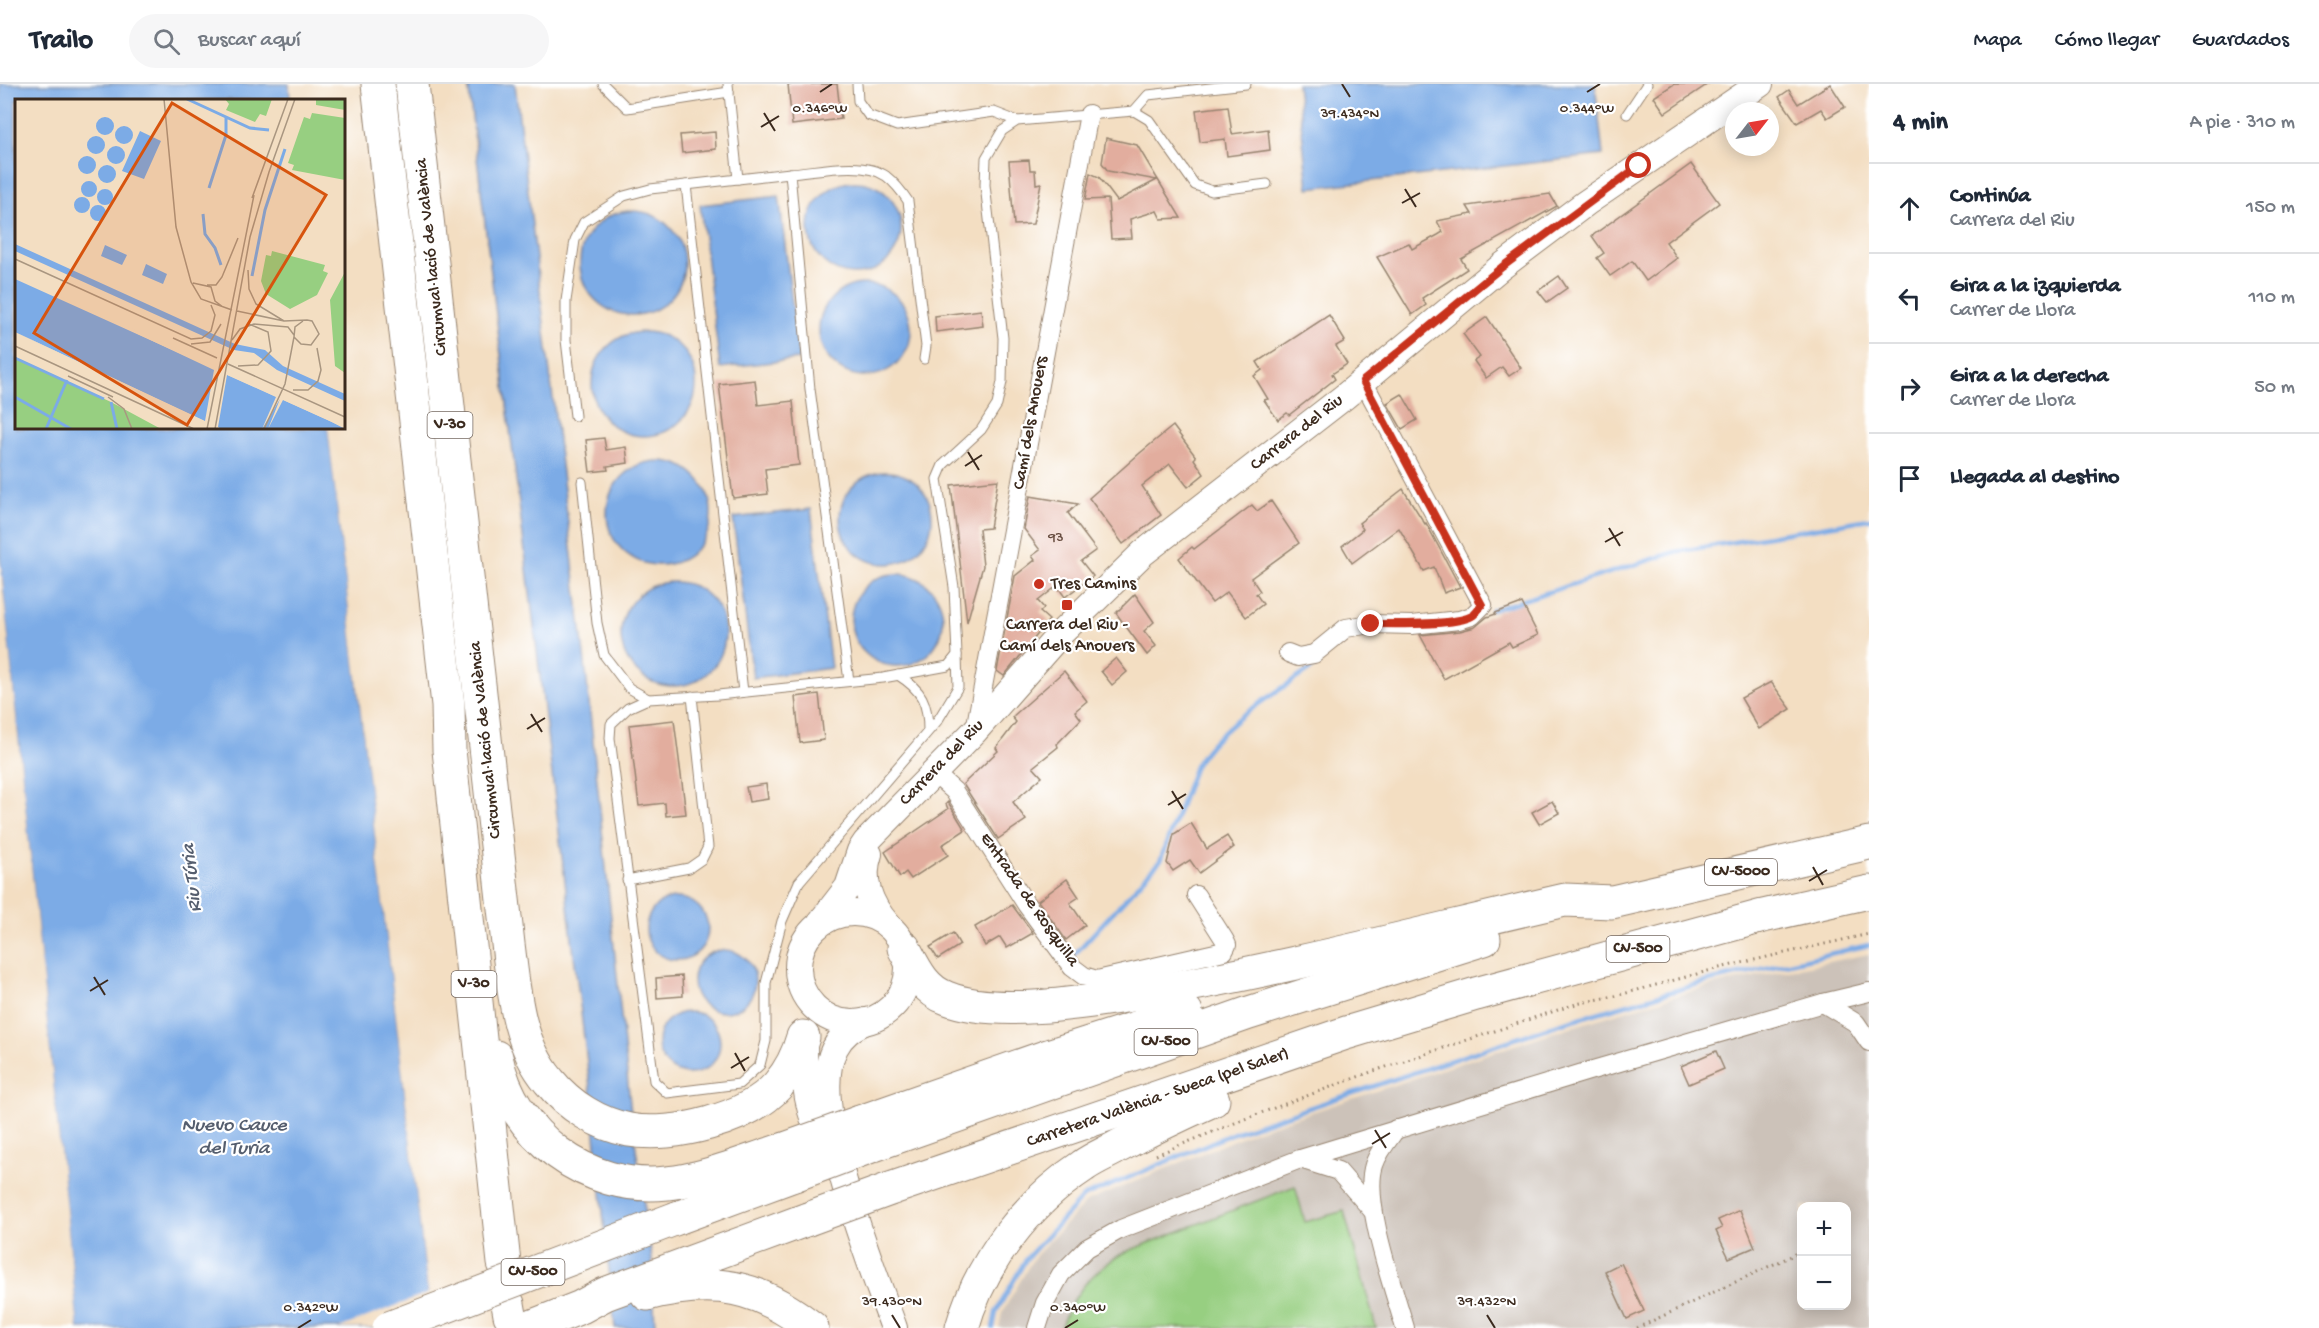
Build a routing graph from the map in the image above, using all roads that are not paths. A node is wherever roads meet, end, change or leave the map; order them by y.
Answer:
1 (378, 84) edge
2 (412, 84) edge
3 (603, 84) edge
4 (857, 84) edge
5 (1246, 84) edge
6 (1647, 84) edge
7 (1748, 87) edge
8 (728, 88) edge
9 (1134, 111) junction
10 (1089, 114) junction
11 (1627, 114) dead end
12 (1017, 121) junction
13 (790, 173) junction
14 (738, 179) junction
15 (1267, 184) dead end
16 (686, 185) junction
17 (924, 359) dead end
18 (1363, 381) junction
19 (575, 416) dead end
20 (582, 482) dead end
21 (1288, 653) dead end
22 (957, 655) junction
23 (898, 675) junction
24 (849, 681) junction
25 (743, 692) junction
26 (692, 696) junction
27 (648, 699) junction
28 (448, 705) junction
29 (928, 730) junction
30 (974, 732) junction
31 (934, 773) junction
32 (877, 831) junction
33 (1869, 843) edge
34 (627, 880) junction
35 (1869, 892) edge
36 (1196, 895) dead end
37 (1612, 902) junction
38 (820, 923) junction
39 (896, 937) junction
40 (802, 988) junction
41 (1869, 992) edge
42 (1476, 994) junction
43 (1823, 1003) junction
44 (866, 1021) junction
45 (803, 1038) junction
46 (1869, 1042) edge
47 (1396, 1129) junction
48 (1300, 1159) junction
49 (790, 1162) junction
50 (845, 1186) junction
51 (1372, 1210) junction
52 (504, 1263) dead end
53 (684, 1275) junction
54 (515, 1316) edge
55 (389, 1328) edge
56 (812, 1328) edge
57 (894, 1328) edge
58 (962, 1328) edge
59 (1037, 1328) edge
60 (1405, 1328) edge

1 - 28 highway, Circumval·lació de València / V-30
2 - 45 highway, Circumval·lació de València / V-30
3 - 8 lane
4 - 12 lane
5 - 9 lane
6 - 11 lane
7 - 18 street, Carrera del Riu
8 - 14 lane
9 - 10 lane
9 - 15 lane
10 - 12 lane
10 - 30 street, Camí dels Anouers
12 - 22 lane
13 - 14 lane
13 - 17 lane
13 - 24 lane
14 - 16 lane
16 - 19 lane
16 - 25 lane
18 - 21 street
18 - 30 street, Carrera del Riu
20 - 27 lane
22 - 23 lane
22 - 29 lane
23 - 24 lane
23 - 29 lane
24 - 25 lane
25 - 26 lane
26 - 27 lane
26 - 34 lane
27 - 34 lane
28 - 49 highway
28 - 52 highway, Circumval·lació de València / V-30
29 - 34 lane
30 - 31 street, Carrera del Riu
31 - 32 street, Carrera del Riu
31 - 36 street, Entrada de Rosquilla
32 - 38 street, Carrera del Riu
32 - 39 street, Carrera del Riu
33 - 37 highway, CV-5000
35 - 42 highway, Carretera València - Sueca (pel Saler) / CV-500
37 - 39 highway
37 - 49 highway, bridge
38 - 39 street
38 - 40 street
39 - 44 street
40 - 44 street
40 - 45 street
41 - 43 street
42 - 53 highway, Carretera València - Sueca (pel Saler) / CV-500, bridge
42 - 58 highway
43 - 46 street
43 - 47 street
44 - 50 street
45 - 50 street
47 - 48 street
47 - 51 street
48 - 51 street
48 - 59 street
49 - 55 highway, CV-500, bridge
50 - 57 street
51 - 60 street
53 - 54 highway, Carretera València - Sueca (pel Saler) / CV-500
53 - 56 highway

